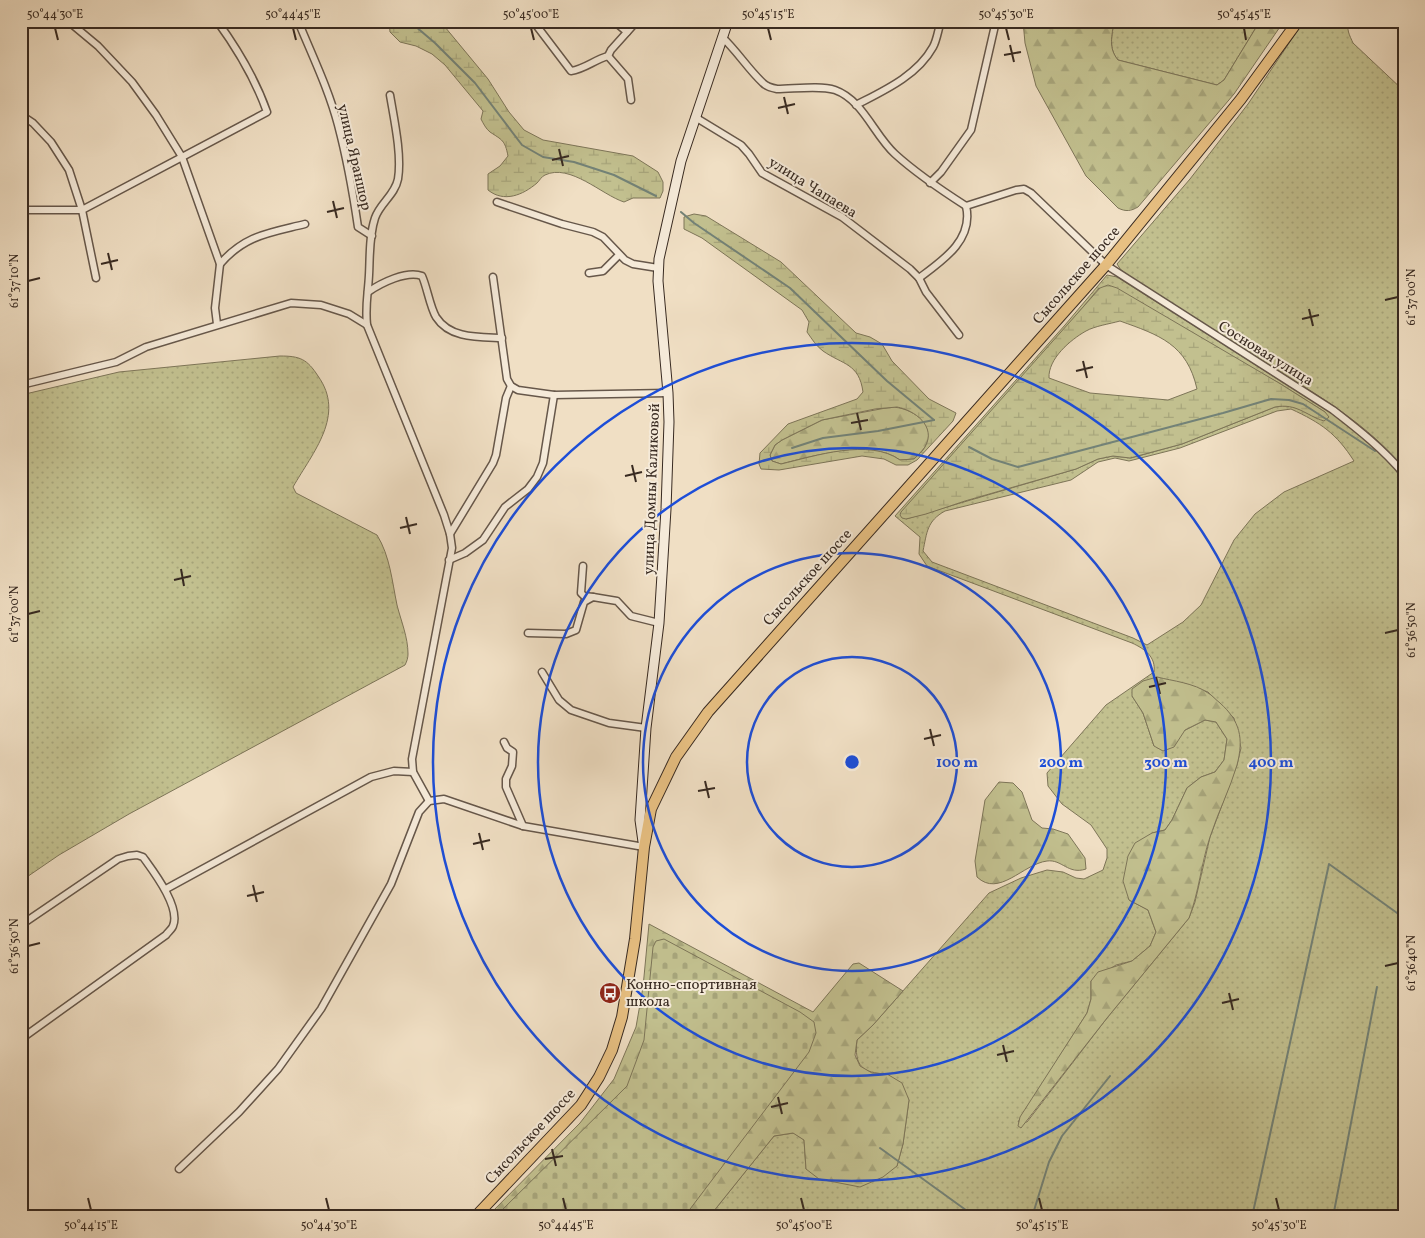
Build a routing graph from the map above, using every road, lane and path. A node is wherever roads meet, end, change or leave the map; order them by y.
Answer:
1 (68, 21) edge
2 (217, 21) edge
3 (298, 21) edge
4 (532, 21) edge
5 (614, 21) edge
6 (638, 21) edge
7 (728, 21) edge
8 (941, 21) edge
9 (996, 21) edge
10 (1298, 21) edge
11 (627, 32) junction
12 (722, 37) junction
13 (608, 56) junction
14 (390, 95) dead end
15 (631, 100) dead end
16 (856, 105) junction
17 (21, 115) edge
18 (695, 116) junction
19 (182, 157) junction
20 (930, 183) junction
21 (496, 202) dead end
22 (966, 206) junction
23 (21, 210) edge
24 (82, 210) junction
25 (305, 224) dead end
26 (372, 236) junction
27 (619, 255) junction
28 (220, 264) junction
29 (1106, 265) junction
30 (658, 268) junction
31 (589, 273) dead end
32 (493, 277) dead end
33 (96, 278) dead end
34 (919, 278) junction
35 (368, 292) junction
36 (217, 324) junction
37 (368, 325) junction
38 (959, 335) dead end
39 (502, 338) junction
40 (21, 385) edge
41 (511, 386) junction
42 (668, 393) junction
43 (554, 395) junction
44 (1404, 474) edge
45 (450, 534) junction
46 (449, 560) junction
47 (583, 566) dead end
48 (593, 597) junction
49 (659, 623) junction
50 (528, 633) dead end
51 (542, 672) dead end
52 (646, 728) junction
53 (504, 742) dead end
54 (413, 772) junction
55 (429, 801) junction
56 (523, 826) junction
57 (644, 847) junction
58 (166, 889) junction
59 (21, 925) edge
60 (21, 1039) edge
61 (179, 1169) dead end
62 (475, 1217) edge

1 - 19 street
2 - 19 street
3 - 26 street, улица Яраншор
4 - 13 street
5 - 11 street
6 - 11 street
7 - 12 main road, улица Домны Каликовой
8 - 16 street
9 - 20 street
10 - 29 highway, Сысольское шоссе
11 - 13 street
12 - 16 street
12 - 18 main road, улица Домны Каликовой
13 - 15 street
14 - 26 street
16 - 20 street
17 - 24 street
18 - 30 main road, улица Домны Каликовой
18 - 34 street, улица Чапаева
19 - 24 street
19 - 28 street
20 - 22 street
21 - 27 street
22 - 29 street, Сосновая улица
22 - 34 street
23 - 24 street
24 - 33 street
25 - 28 street
26 - 35 street
27 - 30 street
27 - 31 street
28 - 36 street
29 - 44 street, Сосновая улица
29 - 57 highway, Сысольское шоссе
30 - 42 main road, улица Домны Каликовой
32 - 39 street
34 - 38 street
35 - 37 street
35 - 39 street
36 - 37 street
36 - 40 street
37 - 45 street
39 - 41 street
41 - 43 street
41 - 45 street
42 - 43 street
42 - 49 main road, улица Домны Каликовой
43 - 46 street
45 - 46 street
46 - 54 street
47 - 48 street
48 - 49 street
48 - 50 street
49 - 52 main road, улица Домны Каликовой
51 - 52 street
52 - 57 main road, улица Домны Каликовой
53 - 56 street
54 - 55 street
54 - 58 street
55 - 56 street
55 - 61 street
56 - 57 street
57 - 62 highway, Сысольское шоссе
58 - 59 street
58 - 60 street

